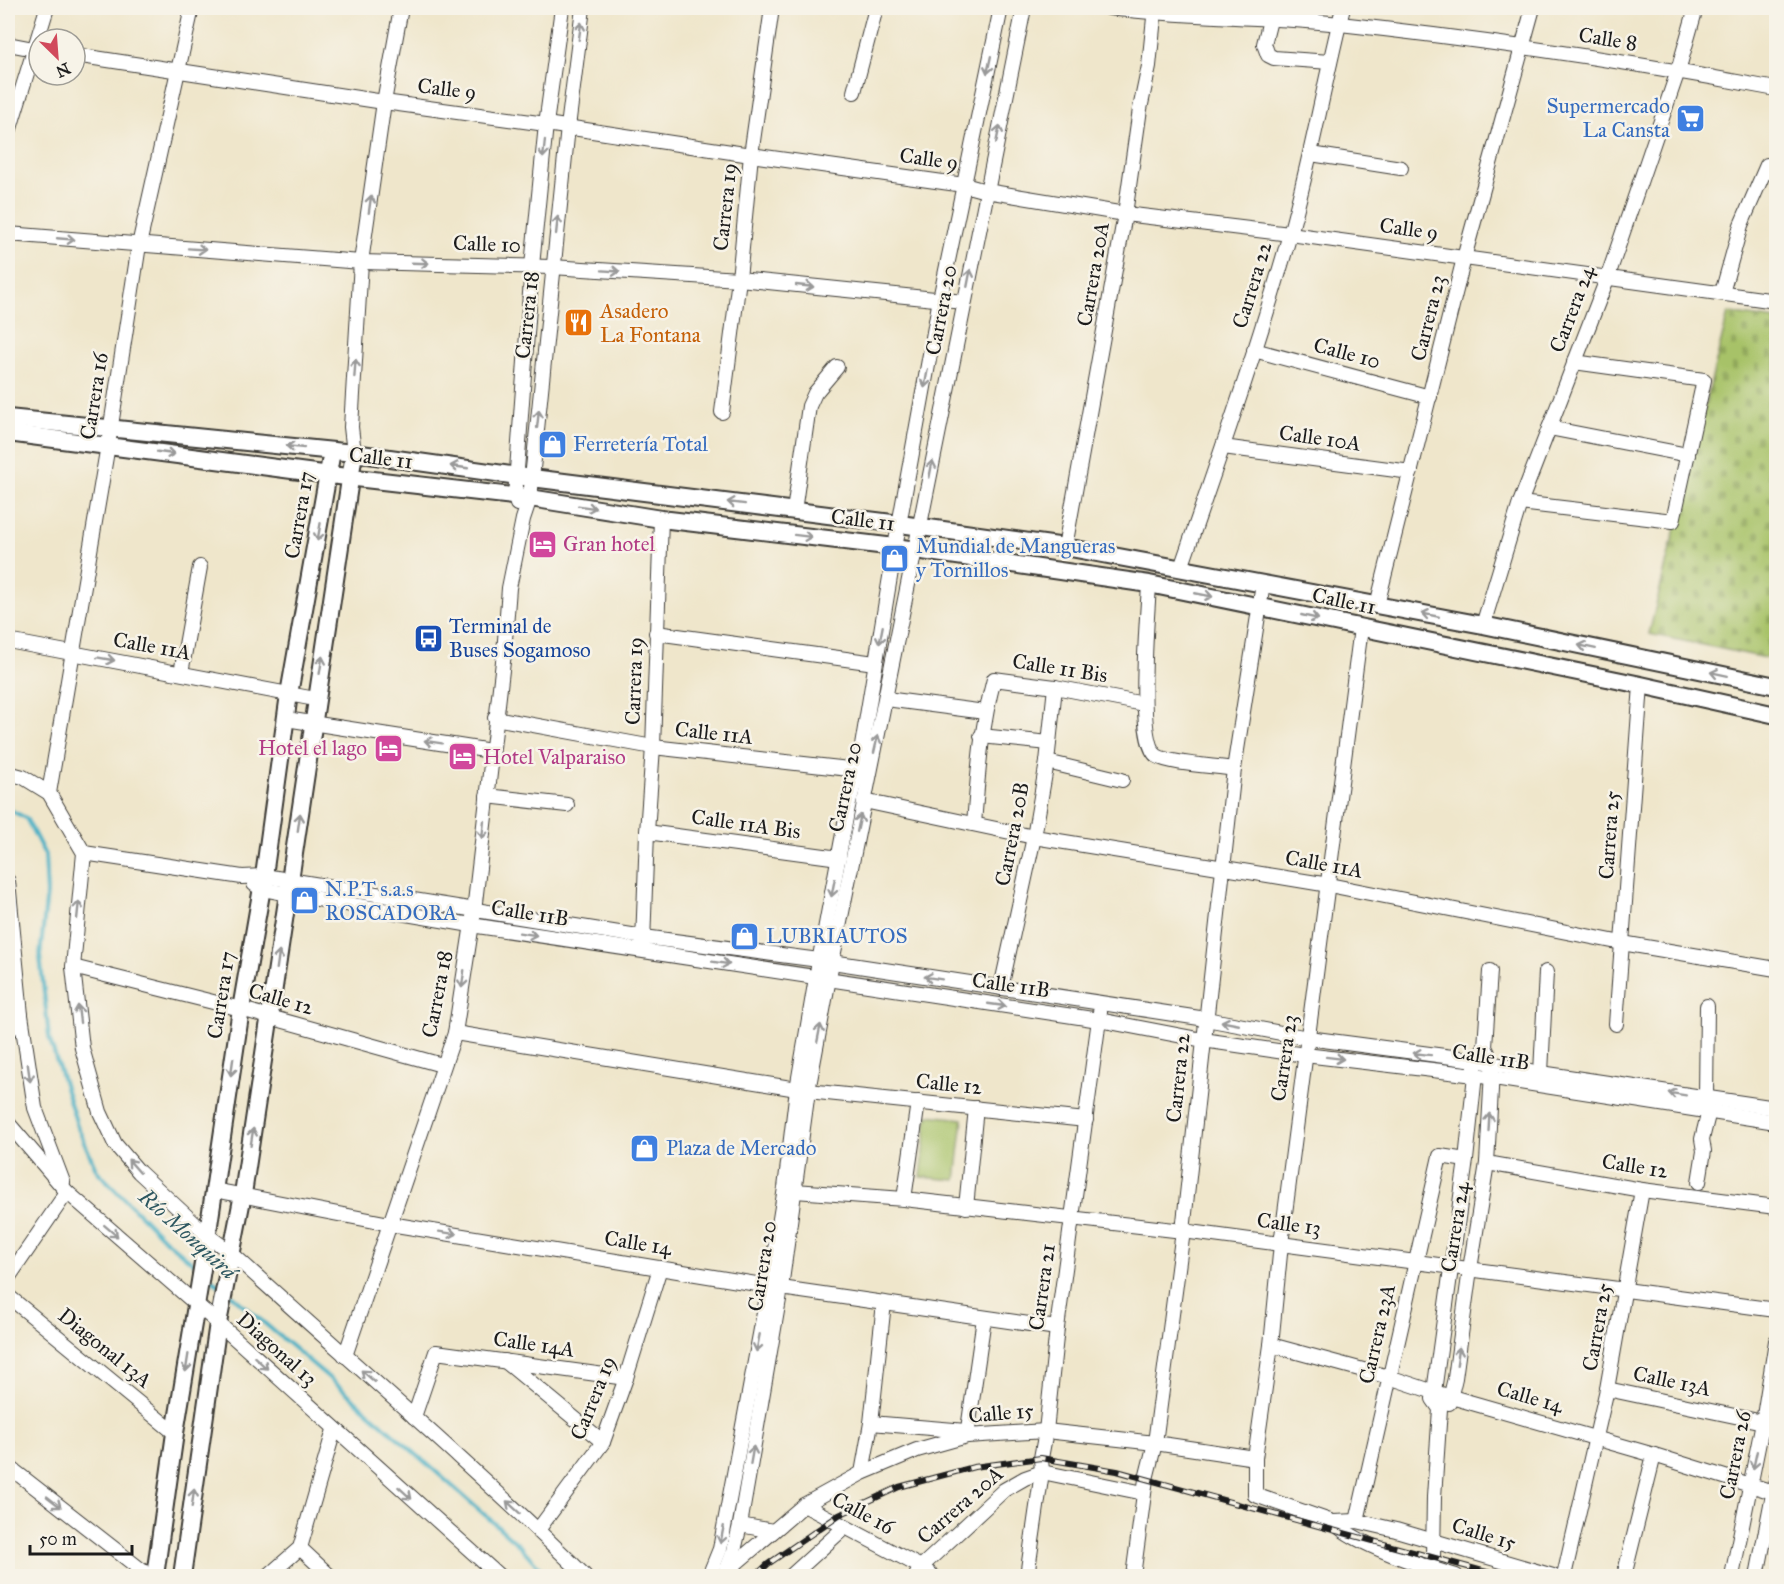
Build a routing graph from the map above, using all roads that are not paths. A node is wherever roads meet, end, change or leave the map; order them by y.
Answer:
1 (47, 8) edge
2 (192, 8) edge
3 (401, 8) edge
4 (562, 8) edge
5 (584, 8) edge
6 (772, 8) edge
7 (876, 8) edge
8 (1001, 8) edge
9 (1024, 8) edge
10 (1109, 8) edge
11 (1343, 8) edge
12 (1533, 8) edge
13 (1696, 8) edge
14 (1154, 10) edge
15 (1270, 20) junction
16 (1339, 24) junction
17 (42, 27) edge
18 (8, 44) edge
19 (27, 47) edge
20 (1522, 47) junction
21 (87, 57) edge
22 (1330, 62) junction
23 (1678, 71) junction
24 (178, 72) junction
25 (27, 79) edge
26 (1776, 89) edge
27 (854, 92) dead end
28 (384, 102) junction
29 (546, 124) junction
30 (568, 127) junction
31 (8, 135) edge
32 (1311, 154) junction
33 (751, 155) junction
34 (1772, 166) edge
35 (1401, 168) dead end
36 (964, 185) junction
37 (986, 191) junction
38 (1125, 214) junction
39 (8, 234) edge
40 (1290, 234) junction
41 (139, 245) junction
42 (1464, 258) junction
43 (361, 262) junction
44 (532, 266) junction
45 (552, 267) junction
46 (739, 279) junction
47 (1607, 279) junction
48 (1722, 293) junction
49 (940, 299) junction
50 (1776, 301) edge
51 (964, 302) junction
52 (1254, 350) junction
53 (1574, 362) junction
54 (837, 367) dead end
55 (1430, 397) junction
56 (722, 412) dead end
57 (8, 418) edge
58 (351, 427) junction
59 (1549, 428) junction
60 (8, 433) edge
61 (109, 437) junction
62 (1223, 447) junction
63 (333, 451) junction
64 (354, 453) junction
65 (1688, 455) junction
66 (1411, 472) junction
67 (330, 475) junction
68 (351, 477) junction
69 (524, 477) junction
70 (522, 498) junction
71 (1520, 503) junction
72 (794, 511) junction
73 (661, 519) junction
74 (900, 524) junction
75 (920, 527) junction
76 (895, 547) junction
77 (1065, 547) junction
78 (916, 550) junction
79 (200, 567) dead end
80 (1181, 568) junction
81 (1149, 584) junction
82 (1263, 584) junction
83 (1377, 605) junction
84 (1260, 606) junction
85 (1483, 625) junction
86 (1361, 628) junction
87 (656, 633) junction
88 (8, 641) edge
89 (73, 653) junction
90 (875, 663) junction
91 (181, 673) junction
92 (1641, 685) junction
93 (1776, 686) edge
94 (1055, 687) junction
95 (289, 694) junction
96 (315, 699) junction
97 (886, 699) junction
98 (1144, 704) junction
99 (985, 712) junction
100 (1776, 715) edge
101 (495, 718) junction
102 (286, 719) junction
103 (313, 723) junction
104 (981, 736) junction
105 (1049, 743) junction
106 (654, 747) junction
107 (491, 752) junction
108 (1047, 762) junction
109 (1234, 769) junction
110 (858, 770) junction
111 (8, 773) edge
112 (1122, 780) dead end
113 (49, 793) junction
114 (487, 796) junction
115 (864, 801) junction
116 (567, 805) dead end
117 (974, 824) junction
118 (647, 832) junction
119 (1034, 837) junction
120 (84, 853) junction
121 (839, 858) junction
122 (1222, 868) junction
123 (8, 881) edge
124 (263, 882) junction
125 (1329, 885) junction
126 (289, 887) junction
127 (474, 911) junction
128 (471, 925) junction
129 (644, 937) junction
130 (1623, 943) junction
131 (641, 951) junction
132 (826, 961) junction
133 (73, 967) junction
134 (1776, 969) edge
135 (1490, 971) dead end
136 (1546, 972) dead end
137 (823, 979) junction
138 (1001, 988) junction
139 (1102, 1004) junction
140 (1707, 1006) dead end
141 (241, 1009) junction
142 (21, 1015) junction
143 (270, 1018) junction
144 (1206, 1019) junction
145 (1099, 1020) junction
146 (1616, 1024) dead end
147 (8, 1033) edge
148 (454, 1033) junction
149 (1308, 1038) junction
150 (1203, 1040) junction
151 (1485, 1047) junction
152 (1305, 1055) junction
153 (1475, 1060) junction
154 (1492, 1063) junction
155 (442, 1065) junction
156 (1541, 1073) junction
157 (1475, 1075) junction
158 (1491, 1078) junction
159 (803, 1090) junction
160 (918, 1102) junction
161 (1707, 1105) junction
162 (976, 1108) junction
163 (1776, 1108) edge
164 (1086, 1120) junction
165 (1776, 1122) edge
166 (8, 1123) edge
167 (1466, 1160) junction
168 (1487, 1163) junction
169 (1699, 1182) dead end
170 (214, 1190) junction
171 (1642, 1190) junction
172 (795, 1191) junction
173 (67, 1192) junction
174 (243, 1194) junction
175 (904, 1199) junction
176 (966, 1207) junction
177 (1776, 1207) edge
178 (1072, 1220) junction
179 (390, 1224) junction
180 (1183, 1231) junction
181 (207, 1240) junction
182 (1281, 1244) junction
183 (229, 1258) junction
184 (1415, 1262) junction
185 (1452, 1266) junction
186 (660, 1268) junction
187 (1470, 1269) junction
188 (8, 1278) edge
189 (775, 1287) junction
190 (1625, 1290) junction
191 (8, 1296) edge
192 (197, 1298) junction
193 (884, 1303) junction
194 (1776, 1310) edge
195 (219, 1317) junction
196 (984, 1318) junction
197 (1057, 1328) junction
198 (1776, 1341) edge
199 (1271, 1345) junction
200 (345, 1356) junction
201 (505, 1360) junction
202 (1389, 1377) junction
203 (626, 1378) junction
204 (1607, 1389) junction
205 (1434, 1392) junction
206 (1451, 1396) junction
207 (1440, 1409) junction
208 (414, 1417) junction
209 (1763, 1422) junction
210 (871, 1423) junction
211 (334, 1430) junction
212 (1046, 1431) junction
213 (176, 1433) junction
214 (967, 1434) junction
215 (1595, 1438) junction
216 (603, 1442) junction
217 (1155, 1443) junction
218 (1654, 1455) junction
219 (1255, 1458) junction
220 (8, 1466) edge
221 (1042, 1472) junction
222 (862, 1473) junction
223 (1750, 1485) junction
224 (1776, 1488) edge
225 (1144, 1493) junction
226 (1255, 1495) joint
227 (804, 1505) junction
228 (1357, 1521) junction
229 (1333, 1522) junction
230 (740, 1525) junction
231 (845, 1527) junction
232 (538, 1530) junction
233 (772, 1531) junction
234 (1432, 1541) junction
235 (300, 1548) junction
236 (918, 1572) edge
237 (1430, 1573) edge
238 (723, 1575) edge
239 (149, 1576) edge
240 (155, 1576) edge
241 (182, 1576) edge
242 (268, 1576) edge
243 (330, 1576) edge
244 (499, 1576) edge
245 (585, 1576) edge
246 (709, 1576) edge
247 (791, 1576) edge
248 (933, 1576) edge
249 (1027, 1576) edge
250 (1132, 1576) edge
251 (1456, 1576) edge
252 (1552, 1576) edge
253 (1564, 1576) edge
254 (1624, 1576) edge
255 (1732, 1576) edge
256 (1757, 1576) edge

1 - 17 street
2 - 24 street, Carrera 16
3 - 28 street
4 - 29 street, Carrera 18
30 -> 5 street, Carrera 18
6 - 33 street, Carrera 19
7 - 27 street
8 -> 36 street, Carrera 20
37 -> 9 street, Carrera 20
10 - 14 street, Calle 8
11 - 16 street, Carrera 22
12 - 20 street, Carrera 23
13 - 23 street, Carrera 24
14 - 15 street, Calle 8
14 - 38 street, Carrera 20A
15 - 16 street, Calle 8
15 - 22 street
16 - 20 street, Calle 8
16 - 22 street, Carrera 22
18 - 19 street
20 - 23 street, Calle 8
20 - 42 street, Carrera 23
21 - 24 street, Calle 9
22 - 32 street, Carrera 22
23 - 26 street, Calle 8
23 - 47 street, Carrera 24
24 - 28 street, Calle 9
24 - 41 street, Carrera 16
25 - 31 street
28 - 29 street, Calle 9
43 -> 28 street
29 - 30 street, Calle 9
29 -> 44 street, Carrera 18
30 - 33 street, Calle 9
45 -> 30 street, Carrera 18
32 - 35 street
32 - 40 street, Carrera 22
33 - 36 street, Calle 9
33 - 46 street, Carrera 19
34 - 48 street
36 - 37 street, Calle 9
36 - 49 street, Carrera 20
37 - 38 street, Calle 9
51 -> 37 street, Carrera 20
38 - 40 street, Calle 9
38 - 77 street, Carrera 20A
39 -> 41 street, Calle 10
40 - 42 street, Calle 9
40 - 52 street, Carrera 22
41 -> 43 street, Calle 10
41 - 61 street, Carrera 16
42 - 47 street, Calle 9
42 - 55 street, Carrera 23
43 -> 44 street, Calle 10
58 -> 43 street
44 - 45 street, Calle 10
44 - 69 street, Carrera 18
45 -> 46 street, Calle 10
69 -> 45 street, Carrera 18
46 -> 49 street, Calle 10
46 - 56 street, Carrera 19
47 - 48 street, Calle 9
47 - 53 street, Carrera 24
48 - 50 street, Calle 9
49 - 51 street, Calle 10
49 -> 74 street, Carrera 20
75 -> 51 street, Carrera 20
52 - 55 street, Calle 10
52 - 62 street, Carrera 22
53 - 59 street, Carrera 24
53 - 65 street
54 - 72 street
55 - 66 street, Carrera 23
57 - 61 main road, Calle 11
58 - 63 street, Carrera 17
58 - 64 street
59 - 65 street
59 - 71 street, Carrera 24
60 - 61 main road, Calle 11
63 -> 61 main road, Calle 11
61 -> 67 main road, Calle 11
61 - 89 street, Carrera 16
62 - 66 street, Calle 10A
62 - 80 street, Carrera 22
63 - 64 main road, Calle 11
63 - 67 main road, Carrera 17
64 - 68 main road
69 -> 64 main road, Calle 11
65 - 71 street
66 - 83 street, Carrera 23
67 - 68 main road, Calle 11
67 -> 95 main road, Carrera 17
68 - 70 main road, Calle 11
96 -> 68 main road
69 - 70 street, Carrera 18
72 -> 69 main road, Calle 11
70 -> 73 main road, Calle 11
70 - 101 street, Carrera 18
71 - 85 street, Carrera 24
72 - 74 main road, Calle 11
73 -> 76 main road, Calle 11
73 - 87 street, Carrera 19
74 - 75 main road, Calle 11
74 - 76 street, Carrera 20
75 - 77 main road, Calle 11
75 - 78 street, Carrera 20
76 - 78 main road, Calle 11
76 -> 90 street, Carrera 20
77 - 80 main road, Calle 11
78 - 81 main road, Calle 11
78 - 97 street, Carrera 20
79 - 91 street
80 - 82 main road, Calle 11
81 -> 84 main road, Calle 11
81 - 98 street
82 - 83 main road, Calle 11
82 - 84 street, Carrera 22
85 -> 83 main road, Calle 11
84 -> 86 main road, Calle 11
84 - 109 street, Carrera 22
93 -> 85 main road, Calle 11
86 - 92 main road, Calle 11
86 - 125 street, Carrera 23
87 - 90 street
87 - 106 street, Carrera 19
88 - 89 street, Calle 11A
89 -> 91 street, Calle 11A
89 - 113 street, Carrera 16
90 - 110 street, Carrera 20
91 - 95 street, Calle 11A
92 - 100 main road, Calle 11
92 - 130 street, Carrera 25
94 - 98 street, Calle 11 Bis
94 - 99 street, Calle 11 Bis
94 - 105 street, Carrera 20B
95 - 96 street, Calle 11A
95 - 102 main road, Carrera 17
96 - 103 main road
97 - 99 street
115 -> 97 street, Carrera 20
98 - 109 street
99 - 104 street
101 - 106 street, Calle 11A
101 - 107 street, Carrera 18
102 - 103 street
102 - 124 main road, Carrera 17
107 -> 103 street
126 -> 103 main road
104 - 105 street
104 - 117 street
105 - 108 street, Carrera 20B
106 - 110 street, Calle 11A
106 - 118 street, Carrera 19
107 - 114 street, Carrera 18
108 - 112 street
108 - 119 street, Carrera 20B
109 - 122 street, Carrera 22
110 - 121 street, Carrera 20
111 - 113 street
113 - 120 street
114 - 116 street
114 -> 127 street, Carrera 18
115 - 117 street, Calle 11A
132 -> 115 street, Carrera 20
117 - 119 street, Calle 11A
118 - 121 street, Calle 11A Bis
118 - 129 street, Carrera 19
119 - 122 street, Calle 11A
119 - 138 street, Carrera 20B
120 - 124 street, Calle 11B
133 -> 120 street
121 -> 132 street, Carrera 20
122 - 125 street, Calle 11A
122 - 144 street, Carrera 22
123 - 142 street
124 - 126 street, Calle 11B
124 - 141 main road, Carrera 17
125 - 130 street, Calle 11A
125 - 149 street, Carrera 23
126 - 127 street, Calle 11B
126 - 128 street, Calle 11B
143 -> 126 main road
127 - 128 street, Carrera 18
127 - 129 street, Calle 11B
128 -> 131 street, Calle 11B
128 -> 148 street, Carrera 18
129 - 131 street, Carrera 19
129 - 132 street, Calle 11B
130 - 134 street, Calle 11A
130 - 146 street, Carrera 25
131 -> 137 street, Calle 11B
132 - 137 street, Carrera 20
138 -> 132 street, Calle 11B
133 - 141 street, Calle 12
181 -> 133 street
135 - 151 street, Carrera 24
136 - 156 street
137 -> 145 street, Calle 11B
137 - 159 street, Carrera 20
138 - 139 street, Calle 11B
139 - 144 street, Calle 11B
139 - 145 street, Carrera 21
140 - 161 street
141 - 143 street, Calle 12
141 -> 170 main road, Carrera 17
142 - 147 street
142 -> 173 street
143 - 155 street, Calle 12
174 -> 143 main road
149 -> 144 street, Calle 11B
144 - 150 street, Carrera 22
145 - 150 street, Calle 11B
145 - 164 street, Carrera 21
148 - 155 street, Carrera 18
148 - 159 street, Calle 12
149 - 152 street, Carrera 23
153 -> 149 street, Calle 11B
150 - 152 street, Calle 11B
150 - 180 street, Carrera 22
151 - 153 street
151 - 154 street, Carrera 24
152 -> 157 street, Calle 11B
152 - 182 street, Carrera 23
153 - 154 street, Calle 11B
153 - 157 street, Carrera 24
154 - 156 street, Calle 11B
154 - 158 street, Carrera 24
155 - 179 street, Carrera 18
161 -> 156 street, Calle 11B
157 - 158 street, Calle 11B
157 - 167 street, Carrera 24
158 - 161 street, Calle 11B
168 -> 158 street, Carrera 24
159 - 160 street, Calle 12
159 - 172 street, Carrera 20
159 - 189 street, Carrera 20
160 - 162 street, Calle 12
160 - 175 street
161 - 163 street, Calle 11B
161 - 165 street, Calle 11B
161 - 169 street
162 - 164 street, Calle 12
162 - 176 street
164 - 178 street, Carrera 21
166 - 173 street, Diagonal 13
167 - 184 street, Carrera 23A
167 - 185 street, Carrera 24
168 - 171 street, Calle 12
168 - 187 street, Carrera 24
170 - 174 street, Calle 14
170 - 181 main road, Carrera 17
171 - 177 street, Calle 12
171 - 190 street, Carrera 25
172 - 175 street, Calle 13
172 - 189 street, Carrera 20
173 - 188 street
173 -> 192 street, Diagonal 13
174 - 179 street, Calle 14
174 - 183 main road
175 - 176 street, Calle 13
176 - 178 street, Calle 13
178 - 180 street, Calle 13
178 - 197 street, Carrera 21
179 -> 186 street, Calle 14
179 - 200 street, Carrera 18
180 - 182 street, Calle 13
180 - 217 street, Carrera 22
181 - 183 street, Diagonal 13
181 - 192 main road, Carrera 17
182 - 184 street, Calle 13
182 - 199 street, Carrera 23
183 - 195 main road
183 - 200 street, Diagonal 13
184 - 185 street, Calle 13
184 - 202 street, Carrera 23A
185 - 187 street, Calle 13
185 - 205 street, Carrera 24
186 - 189 street, Calle 14
186 - 203 street, Carrera 19
187 - 190 street, Calle 13
206 -> 187 street, Carrera 24
189 - 193 street, Calle 14
230 -> 189 street, Carrera 20
189 -> 246 street, Carrera 20
190 - 194 street, Calle 13
190 - 204 street, Carrera 25
191 - 213 street, Diagonal 13A
192 - 195 street, Diagonal 13
192 -> 213 main road, Carrera 17
193 - 196 street, Calle 14
193 - 210 street
195 -> 211 street, Diagonal 13
241 -> 195 main road
196 - 197 street, Calle 14
196 - 214 street
197 - 212 street, Carrera 21
198 - 209 street, Carrera 26
199 - 202 street, Calle 14
199 - 219 street, Carrera 23
208 -> 200 street, Diagonal 13
201 - 203 street, Calle 14A
201 - 208 street, Calle 14A
201 - 216 street
202 - 205 street, Calle 14
202 - 228 street, Carrera 23A
203 - 216 street, Carrera 19
204 - 209 street, Calle 13A
204 - 215 street, Carrera 25
205 - 206 street, Calle 14
205 - 207 street, Carrera 24
206 - 207 street, Carrera 24
206 - 215 street, Calle 14
207 - 234 street, Carrera 24
232 -> 208 street, Diagonal 13
209 -> 223 street, Carrera 26
210 - 214 street
210 - 222 street
211 - 235 street
211 -> 244 street, Diagonal 13
212 - 214 street, Calle 15
212 - 217 street, Calle 15
212 - 221 street, Carrera 21
213 - 240 main road, Carrera 17
214 - 222 street, Calle 15
215 - 218 street, Calle 14
215 - 253 street, Carrera 25
216 - 232 street, Carrera 19
217 - 219 street, Calle 15
217 - 225 street, Carrera 22
218 - 223 street, Calle 14
218 - 254 street
219 - 226 street, Carrera 23
220 -> 239 street
221 - 225 street
221 - 236 street, Carrera 20A
221 - 249 street, Carrera 21
222 - 227 street, Calle 15
223 - 224 street, Calle 14
223 - 255 street, Carrera 26
224 - 256 street
225 - 250 street, Carrera 22
226 - 229 street, Calle 15
227 - 231 street, Calle 16
227 - 233 street, Calle 15
228 - 229 street, Calle 15
228 - 234 street, Calle 15
229 - 237 street, Calle 15
230 - 233 street
230 - 238 street, Carrera 20
231 - 236 street, Calle 16
231 - 247 street
232 - 245 street, Diagonal 13
233 - 238 street, Calle 15
234 - 237 street, Carrera 24
234 - 252 street, Calle 15
235 - 242 street
235 - 243 street
236 - 248 street, Calle 16
237 - 251 street, Calle 15

